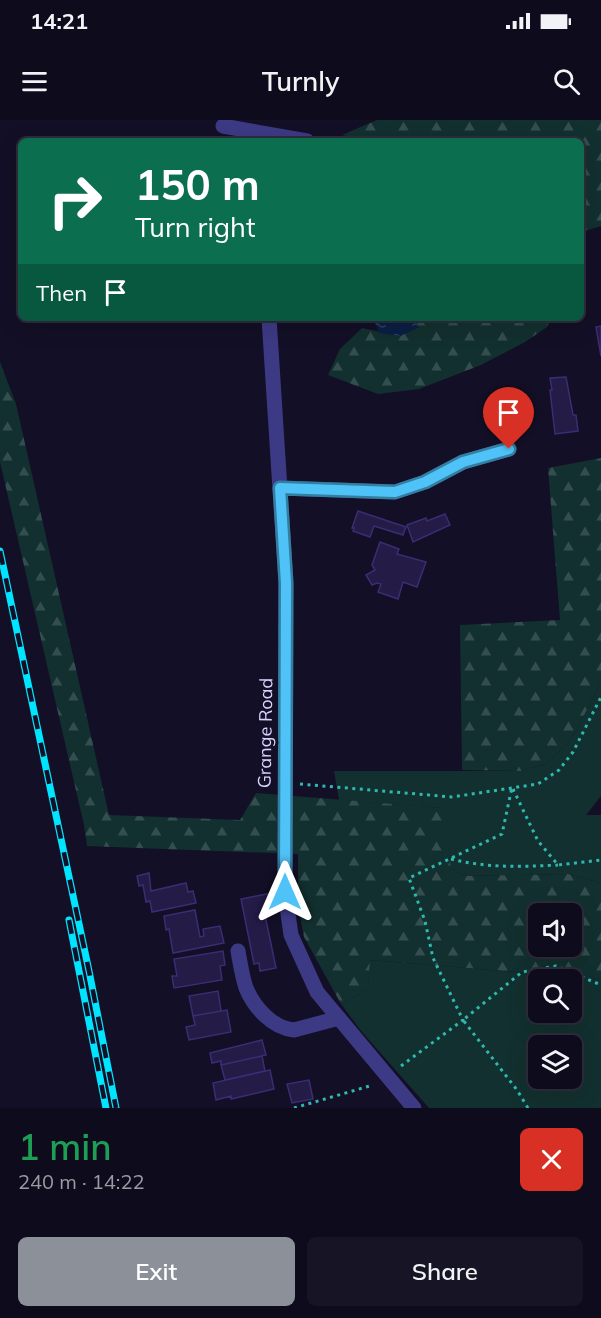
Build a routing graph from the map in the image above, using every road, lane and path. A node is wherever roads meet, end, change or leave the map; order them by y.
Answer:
1 (222, 123) edge
2 (227, 138) edge
3 (293, 138) edge
4 (269, 321) edge
5 (509, 449) dead end
6 (280, 488) junction
7 (601, 697) edge
8 (284, 784) junction
9 (512, 787) junction
10 (450, 859) junction
11 (601, 860) edge
12 (558, 865) junction
13 (238, 951) dead end
14 (601, 985) edge
15 (339, 1018) junction
16 (463, 1020) junction
17 (388, 1076) junction
18 (294, 1108) edge
19 (414, 1108) edge
20 (528, 1108) edge

1 - 2 street
1 - 3 street
4 - 6 street, Grange Road
5 - 6 street
6 - 8 street, Grange Road
7 - 9 path
8 - 9 path
8 - 15 street, Grange Road
9 - 10 path
9 - 12 path
10 - 12 path
10 - 16 path
11 - 12 path
13 - 15 street
14 - 16 path
15 - 17 street, Grange Road
16 - 17 path
16 - 20 path
17 - 18 path
17 - 19 street, Grange Road

